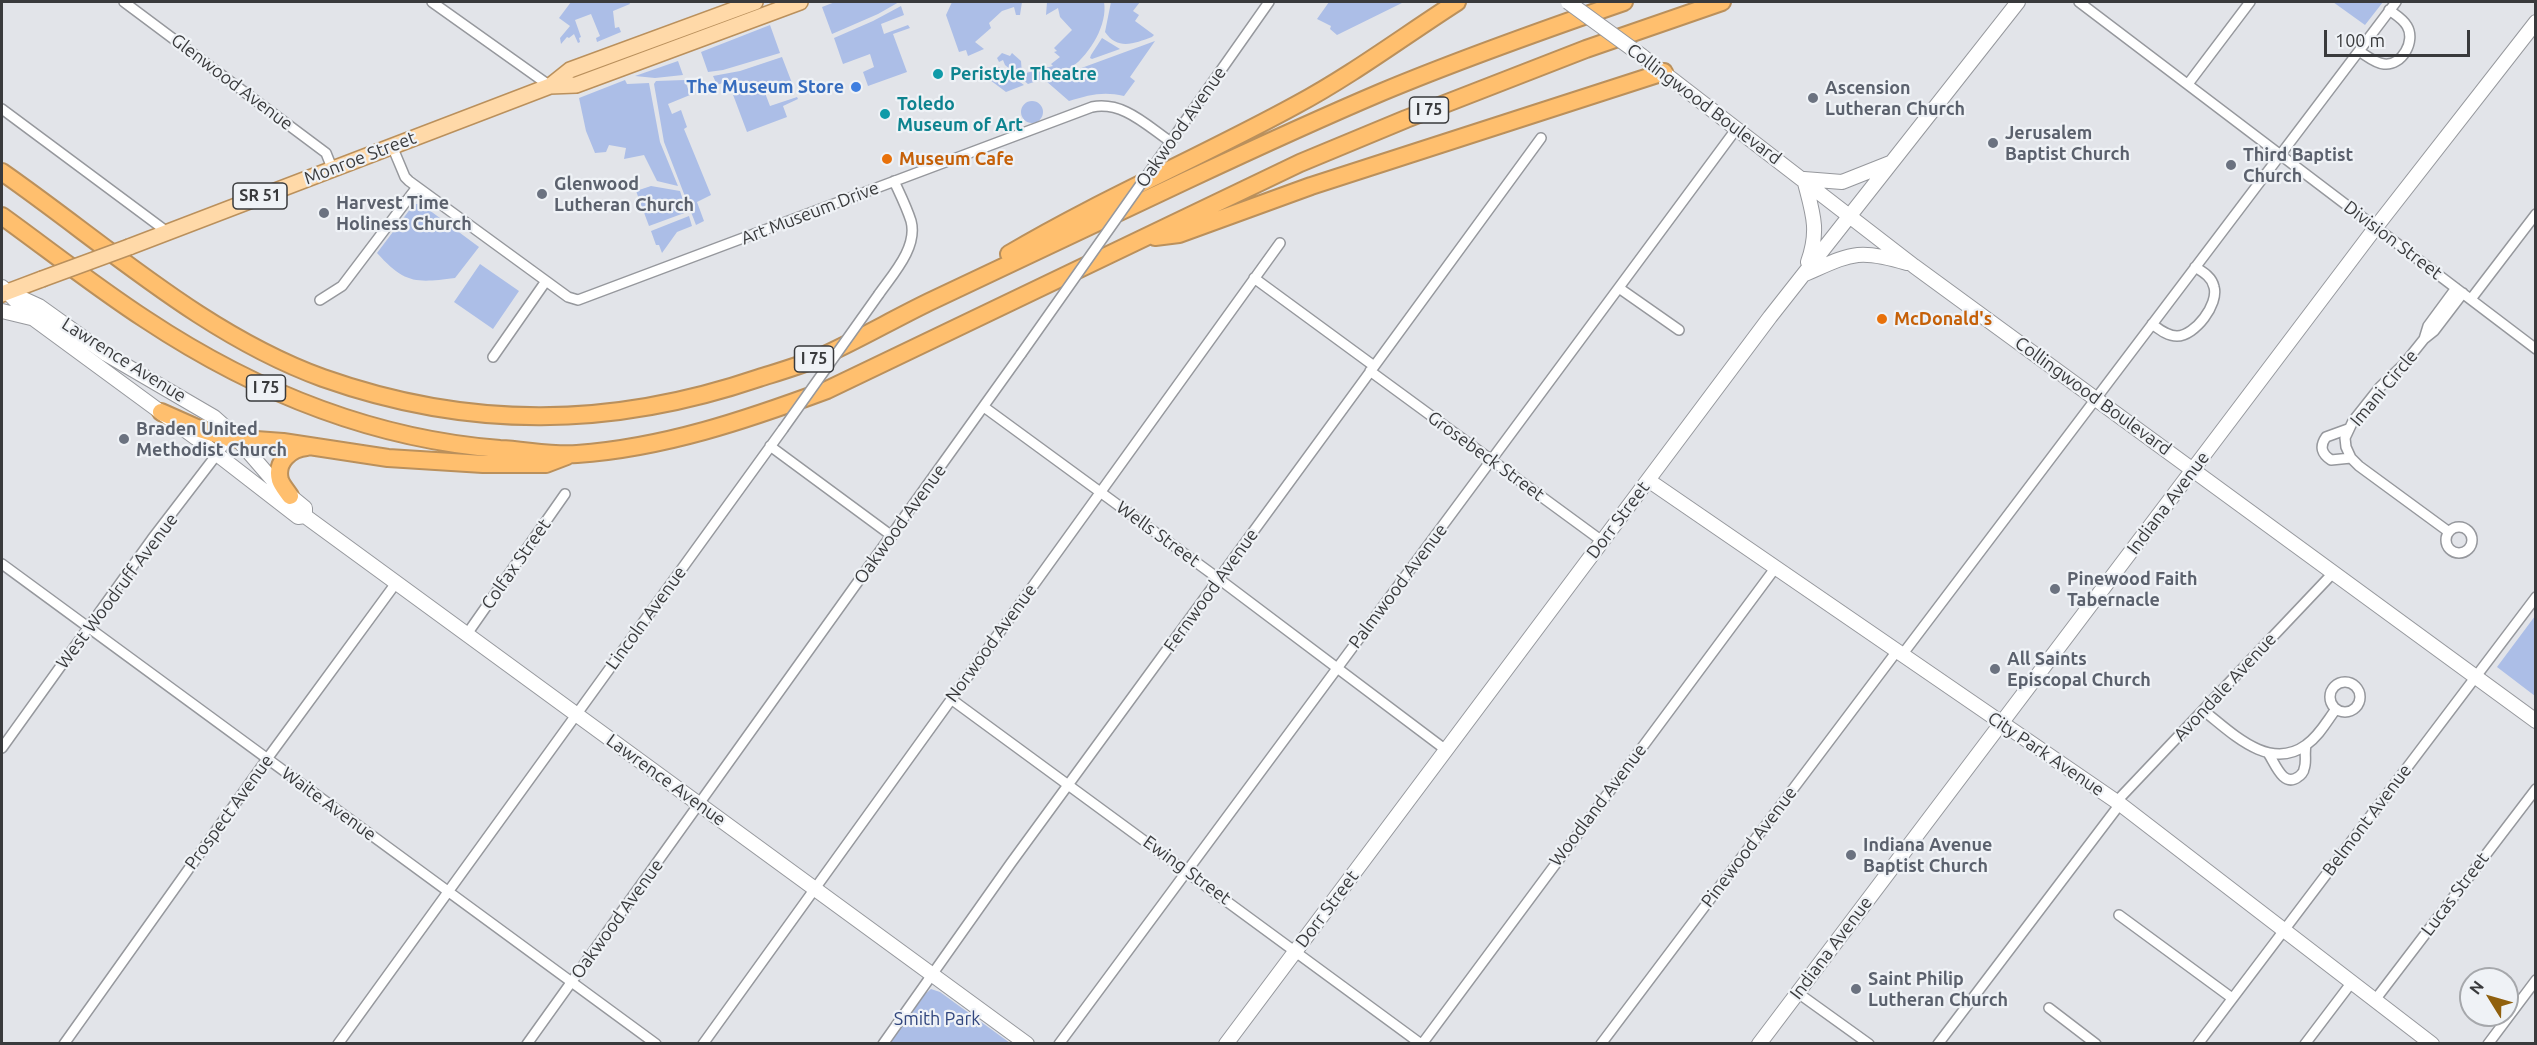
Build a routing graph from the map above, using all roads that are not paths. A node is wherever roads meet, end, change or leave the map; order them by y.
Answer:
1 (124, 2) edge
2 (432, 2) edge
3 (755, 2) edge
4 (800, 2) edge
5 (1269, 2) edge
6 (1457, 2) edge
7 (1568, 2) edge
8 (1624, 2) edge
9 (1722, 2) edge
10 (2018, 2) edge
11 (2079, 2) edge
12 (2250, 2) edge
13 (2396, 2) edge
14 (1444, 7) edge
15 (2389, 10) junction
16 (728, 13) edge
17 (2535, 22) edge
18 (2359, 51) junction
19 (1664, 72) junction
20 (2188, 84) junction
21 (550, 86) junction
22 (2, 109) edge
23 (1737, 128) junction
24 (1541, 138) dead end
25 (1171, 142) junction
26 (392, 146) junction
27 (2280, 154) junction
28 (1894, 160) junction
29 (332, 168) junction
30 (2, 170) edge
31 (1804, 179) junction
32 (894, 181) junction
33 (417, 187) junction
34 (2535, 214) edge
35 (1850, 215) junction
36 (2, 216) edge
37 (2376, 227) junction
38 (166, 231) junction
39 (1145, 238) junction
40 (1280, 243) dead end
41 (1914, 266) junction
42 (2195, 267) junction
43 (1803, 274) junction
44 (1254, 278) junction
45 (546, 281) junction
46 (1619, 288) junction
47 (4, 291) edge
48 (2464, 294) junction
49 (320, 300) dead end
50 (922, 305) junction
51 (2, 311) edge
52 (34, 319) junction
53 (2152, 324) junction
54 (1679, 330) dead end
55 (2535, 349) edge
56 (493, 357) dead end
57 (1372, 369) junction
58 (2096, 398) junction
59 (984, 407) junction
60 (160, 412) junction
61 (2348, 429) junction
62 (233, 437) junction
63 (770, 446) junction
64 (313, 447) junction
65 (218, 454) junction
66 (573, 454) junction
67 (2351, 458) junction
68 (1491, 460) junction
69 (2193, 470) junction
70 (1648, 480) junction
71 (1100, 492) junction
72 (565, 495) dead end
73 (290, 496) junction
74 (305, 516) junction
75 (2449, 532) dead end
76 (892, 536) junction
77 (1602, 542) junction
78 (2, 564) edge
79 (1776, 567) junction
80 (2334, 572) junction
81 (1219, 579) junction
82 (396, 583) junction
83 (2535, 597) edge
84 (88, 628) junction
85 (467, 634) junction
86 (1899, 653) junction
87 (1337, 668) junction
88 (2476, 676) junction
89 (951, 699) junction
90 (2336, 709) dead end
91 (2204, 711) junction
92 (576, 714) junction
93 (2535, 720) edge
94 (2001, 723) junction
95 (2306, 745) junction
96 (2, 748) edge
97 (1446, 750) junction
98 (2268, 753) junction
99 (267, 759) junction
100 (1069, 784) junction
101 (2535, 789) edge
102 (2118, 803) junction
103 (700, 805) junction
104 (1187, 870) junction
105 (815, 889) junction
106 (448, 891) junction
107 (2119, 915) dead end
108 (2285, 929) junction
109 (1296, 951) junction
110 (932, 975) junction
111 (2535, 980) edge
112 (572, 982) junction
113 (2352, 982) junction
114 (1798, 993) junction
115 (2232, 998) junction
116 (2375, 1000) junction
117 (2049, 1008) dead end
118 (64, 1044) edge
119 (338, 1044) edge
120 (527, 1044) edge
121 (656, 1044) edge
122 (703, 1044) edge
123 (883, 1044) edge
124 (1027, 1044) edge
125 (1059, 1044) edge
126 (1226, 1044) edge
127 (1421, 1044) edge
128 (1601, 1044) edge
129 (1759, 1044) edge
130 (1869, 1044) edge
131 (1938, 1044) edge
132 (2096, 1044) edge
133 (2198, 1044) edge
134 (2305, 1044) edge
135 (2432, 1044) edge
136 (2488, 1044) edge

1 - 29 street, Glenwood Avenue
2 - 21 street
3 - 16 main road, Monroe Street / SR 51
4 - 16 main road, Monroe Street / SR 51
5 - 25 street, Oakwood Avenue
6 - 14 highway
7 - 19 street, Collingwood Boulevard, bridge
8 - 50 highway, I 75
9 - 39 highway, I 75
10 - 28 street, Dorr Street
11 - 20 street, Division Street
12 - 20 street
13 - 15 street, Pinewood Avenue
14 - 50 highway
15 - 18 street, Pinewood Avenue
15 - 18 street
16 - 21 main road, Monroe Street / SR 51
17 - 37 street, Indiana Avenue
18 - 27 street, Pinewood Avenue
19 - 23 street, Collingwood Boulevard
19 - 39 highway
20 - 27 street, Division Street
21 - 26 main road, Monroe Street / SR 51
22 - 38 street
23 - 31 street, Collingwood Boulevard
23 - 46 street, Palmwood Avenue
24 - 57 street, Fernwood Avenue
25 - 32 street, Art Museum Drive
25 - 59 street, Oakwood Avenue, bridge
26 - 29 main road, Monroe Street / SR 51
26 - 33 street
27 - 37 street, Division Street
27 - 42 street, Pinewood Avenue
28 - 31 street
28 - 35 street, Dorr Street
29 - 38 main road, Monroe Street / SR 51
30 - 50 highway, I 75
31 - 35 street, Collingwood Boulevard
31 - 43 street
32 - 45 street, Art Museum Drive
32 - 63 street, Lincoln Avenue, bridge
33 - 45 street
33 - 49 street
34 - 48 street, Imani Circle
35 - 41 street, Collingwood Boulevard
35 - 43 street, Dorr Street
36 - 66 highway, I 75
37 - 48 street, Division Street
37 - 69 street, Indiana Avenue
38 - 47 main road, Monroe Street / SR 51, bridge
39 - 66 highway, I 75
40 - 44 street, Norwood Avenue
41 - 43 street
41 - 58 street, Collingwood Boulevard
42 - 53 street, Pinewood Avenue
42 - 53 street
43 - 70 street, Dorr Street
44 - 57 street, Grosebeck Street
44 - 71 street, Norwood Avenue
45 - 56 street
46 - 54 street
46 - 68 street, Palmwood Avenue
47 - 52 street, Lawrence Avenue
47 - 62 street, Lawrence Avenue
48 - 55 street, Division Street
48 - 61 street, Imani Circle
51 - 52 street
52 - 60 street, Lawrence Avenue
53 - 58 street, Pinewood Avenue
57 - 68 street, Grosebeck Street
57 - 81 street, Fernwood Avenue
58 - 69 street, Collingwood Boulevard
58 - 86 street, Pinewood Avenue
59 - 71 street, Wells Street
59 - 76 street, Oakwood Avenue
60 - 62 highway
60 - 65 street, Lawrence Avenue
61 - 67 street, Imani Circle
61 - 67 street
62 - 64 highway
62 - 65 street, West Woodruff Avenue
62 - 73 street, Lawrence Avenue
63 - 76 street
63 - 92 street, Lincoln Avenue
64 - 66 highway
64 - 73 highway
65 - 74 street, Lawrence Avenue
65 - 84 street, West Woodruff Avenue
67 - 75 street
68 - 77 street, Grosebeck Street
68 - 87 street, Palmwood Avenue
69 - 80 street, Collingwood Boulevard
69 - 94 street, Indiana Avenue
70 - 77 street, Dorr Street
70 - 79 street, City Park Avenue
71 - 81 street, Wells Street
71 - 89 street, Norwood Avenue
72 - 85 street, Colfax Street
73 - 74 street, Lawrence Avenue
74 - 82 street, Lawrence Avenue
76 - 103 street, Oakwood Avenue
77 - 97 street, Dorr Street
78 - 84 street, Waite Avenue
79 - 86 street, City Park Avenue
79 - 127 street, Woodland Avenue
80 - 88 street, Collingwood Boulevard
80 - 91 street, Avondale Avenue
81 - 87 street, Wells Street
81 - 100 street, Fernwood Avenue
82 - 85 street, Lawrence Avenue
82 - 99 street, Prospect Avenue
83 - 88 street, Belmont Avenue
84 - 96 street, West Woodruff Avenue
84 - 99 street, Waite Avenue
85 - 92 street, Lawrence Avenue
86 - 94 street, City Park Avenue
86 - 128 street, Pinewood Avenue
87 - 97 street, Wells Street
87 - 104 street, Palmwood Avenue
88 - 93 street, Collingwood Boulevard
88 - 108 street, Belmont Avenue
89 - 100 street, Ewing Street
89 - 105 street, Norwood Avenue
90 - 95 street
91 - 98 street
91 - 102 street, Avondale Avenue
92 - 103 street, Lawrence Avenue
92 - 106 street, Lincoln Avenue
94 - 102 street, City Park Avenue
94 - 114 street, Indiana Avenue
95 - 98 street
95 - 98 street
97 - 109 street, Dorr Street
99 - 106 street, Waite Avenue
99 - 118 street, Prospect Avenue
100 - 104 street, Ewing Street
100 - 110 street, Fernwood Avenue
101 - 116 street, Lucas Street
102 - 108 street, City Park Avenue
102 - 131 street, Avondale Avenue
103 - 105 street, Lawrence Avenue
103 - 112 street, Oakwood Avenue
104 - 109 street, Ewing Street
104 - 125 street, Palmwood Avenue
105 - 110 street, Lawrence Avenue
105 - 122 street, Norwood Avenue
106 - 112 street, Waite Avenue
106 - 119 street, Lincoln Avenue
107 - 115 street
108 - 113 street, City Park Avenue
108 - 115 street, Belmont Avenue
109 - 126 street, Dorr Street
109 - 127 street, Ewing Street
110 - 123 street, Fernwood Avenue
110 - 124 street, Lawrence Avenue
111 - 136 street
112 - 120 street, Oakwood Avenue
112 - 121 street, Waite Avenue
113 - 116 street, City Park Avenue
113 - 134 street
114 - 129 street, Indiana Avenue
114 - 130 street
115 - 133 street, Belmont Avenue
116 - 135 street, City Park Avenue
117 - 132 street

